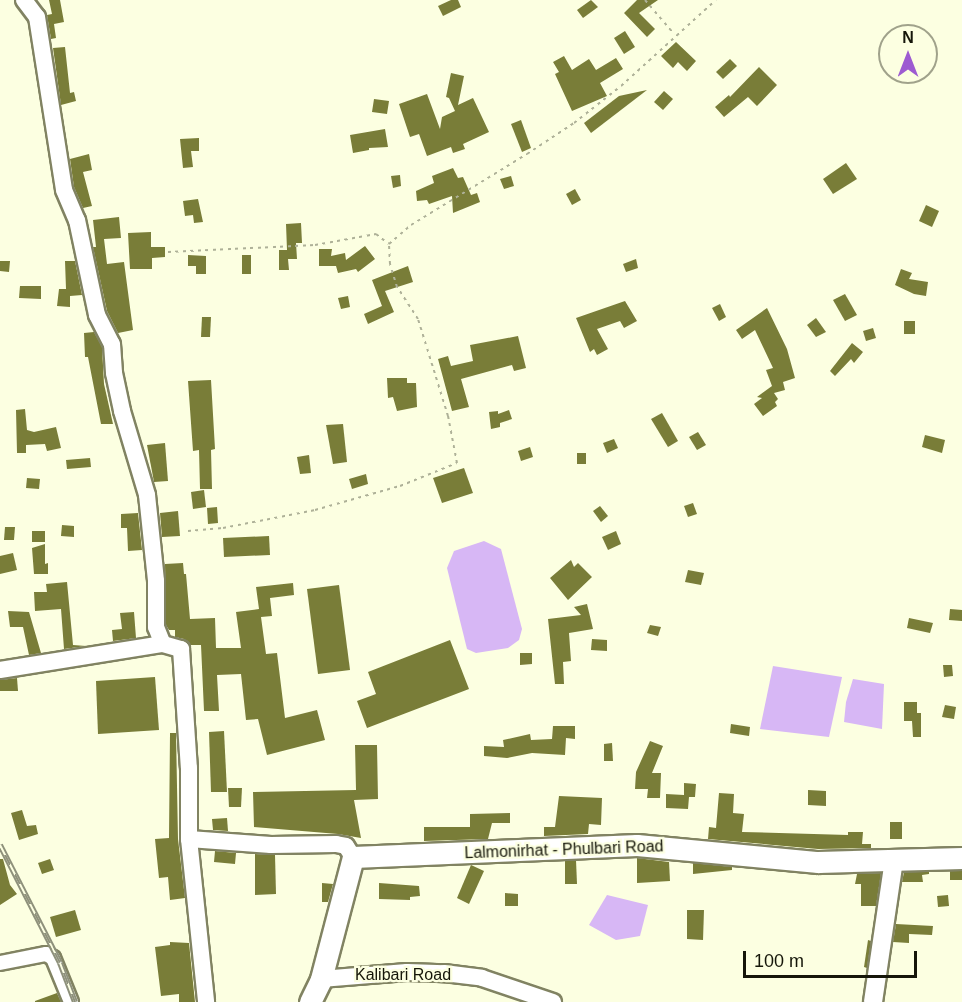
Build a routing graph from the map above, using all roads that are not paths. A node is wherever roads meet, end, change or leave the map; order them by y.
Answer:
1 (24, 0) edge
2 (163, 644) junction
3 (0, 670) edge
4 (189, 839) junction
5 (353, 856) junction
6 (962, 858) edge
7 (894, 860) junction
8 (0, 963) edge
9 (321, 980) junction
10 (71, 1002) edge
11 (206, 1002) edge
12 (310, 1002) edge
13 (553, 1002) edge
14 (873, 1002) edge

1 - 2 street
2 - 3 street
2 - 4 street
4 - 5 street
4 - 11 street
5 - 7 main road, Lalmonirhat - Phulbari Road
5 - 9 main road
6 - 7 main road, Lalmonirhat - Phulbari Road
7 - 14 main road
8 - 10 street
9 - 12 main road
9 - 13 street, Kalibari Road

